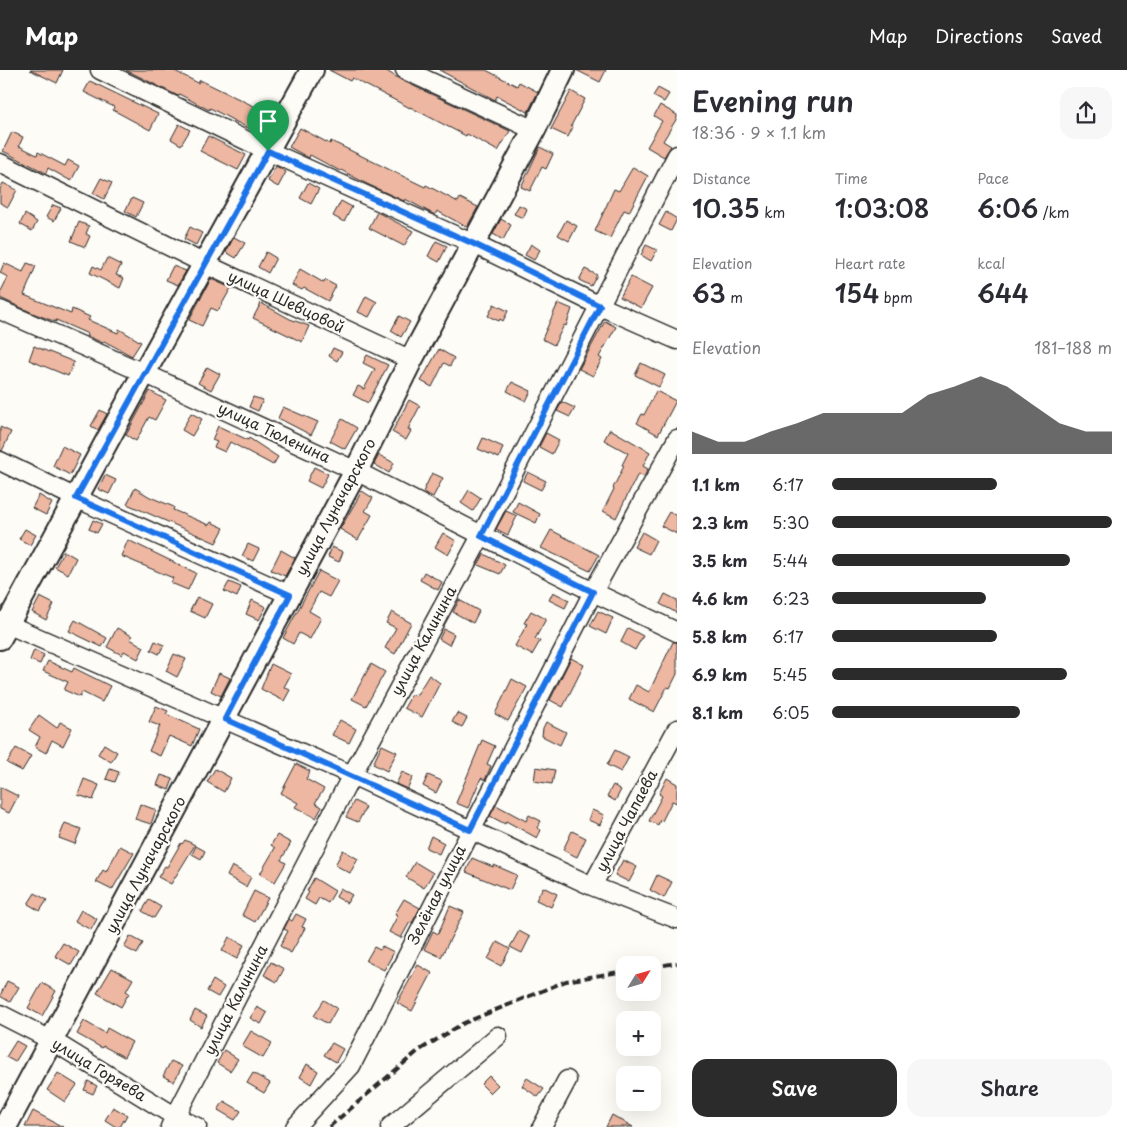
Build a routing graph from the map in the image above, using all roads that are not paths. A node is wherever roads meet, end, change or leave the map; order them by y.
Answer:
1 (100, 70) edge
2 (312, 70) edge
3 (406, 70) edge
4 (563, 70) edge
5 (534, 130) junction
6 (268, 151) junction
7 (677, 155) edge
8 (0, 163) edge
9 (474, 244) junction
10 (205, 264) junction
11 (600, 306) junction
12 (0, 310) edge
13 (677, 340) edge
14 (411, 360) junction
15 (144, 373) junction
16 (677, 439) edge
17 (0, 461) edge
18 (356, 471) junction
19 (76, 498) junction
20 (481, 536) junction
21 (593, 592) junction
22 (290, 595) junction
23 (3, 628) edge
24 (677, 632) edge
25 (225, 719) junction
26 (677, 730) edge
27 (352, 775) junction
28 (470, 830) junction
29 (592, 886) junction
30 (677, 919) edge
31 (0, 1014) edge
32 (498, 1036) dead end
33 (51, 1040) junction
34 (567, 1080) dead end
35 (173, 1122) edge
36 (5, 1127) edge
37 (197, 1127) edge
38 (295, 1127) edge
39 (390, 1127) edge
40 (542, 1127) edge

1 - 6 street
2 - 6 main road
3 - 5 street
4 - 5 main road, улица Луначарского
5 - 9 main road, улица Луначарского
6 - 9 street
6 - 10 main road
7 - 11 street, улица Калинина
8 - 10 street, улица Шевцовой
9 - 11 street
9 - 14 main road, улица Луначарского
10 - 14 street, улица Шевцовой
10 - 15 main road
11 - 13 street
11 - 20 street, улица Калинина
12 - 15 street, улица Тюленина
14 - 18 main road, улица Луначарского
15 - 18 street, улица Тюленина
15 - 19 main road
16 - 21 street, Зелёная улица
17 - 19 street
18 - 20 street, улица Тюленина
18 - 22 main road, улица Луначарского
19 - 22 street
19 - 23 main road
20 - 21 street, улица Тюленина
20 - 27 street, улица Калинина
21 - 24 street, улица Тюленина
21 - 28 street, Зелёная улица
22 - 25 main road, улица Луначарского
23 - 25 street
25 - 27 street
25 - 33 main road, улица Луначарского
26 - 29 street, улица Чапаева
27 - 28 street
27 - 35 street, улица Калинина
28 - 29 street
28 - 38 street, Зелёная улица
29 - 30 street
31 - 33 street, улица Горяева
32 - 39 street
33 - 35 street, улица Горяева
33 - 36 main road, улица Луначарского
34 - 40 street
35 - 37 street, улица Горяева

